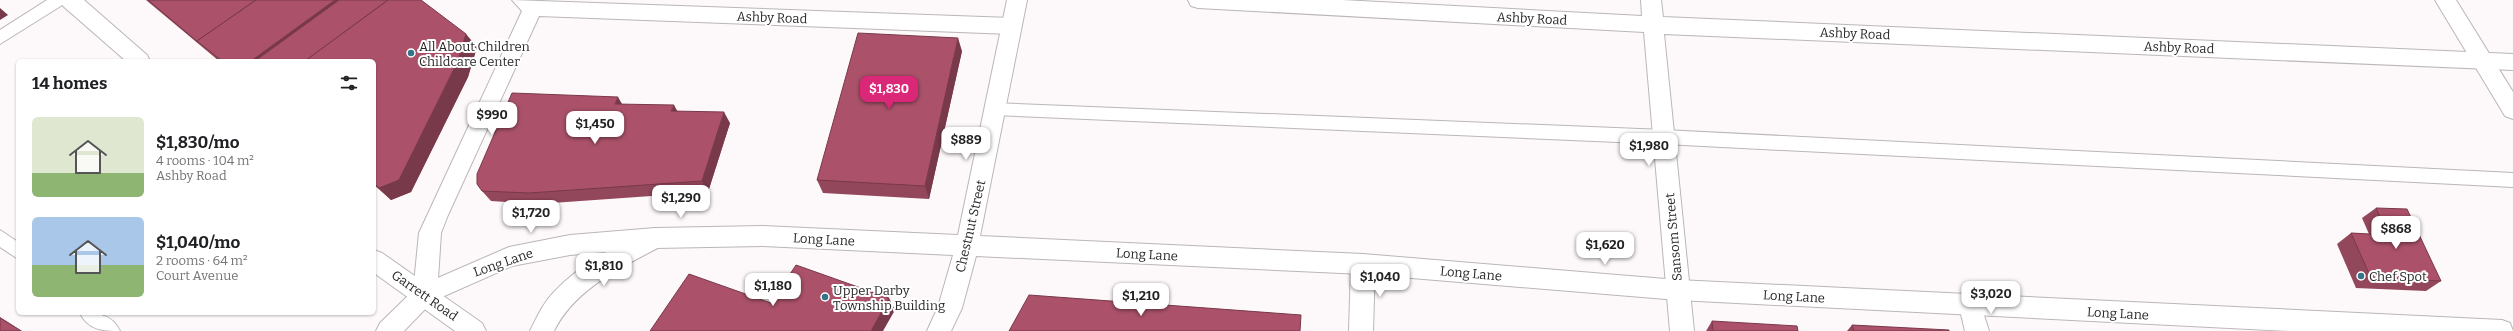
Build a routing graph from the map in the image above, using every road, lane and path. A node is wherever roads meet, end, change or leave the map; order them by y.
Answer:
1 (59, 0) edge
2 (70, 0) edge
3 (1017, 0) edge
4 (1198, 0) edge
5 (1651, 0) edge
6 (2445, 0) edge
7 (539, 4) edge
8 (1654, 25) junction
9 (1011, 26) junction
10 (0, 38) edge
11 (138, 59) edge
12 (2484, 60) junction
13 (2513, 62) edge
14 (994, 109) junction
15 (2513, 110) edge
16 (1664, 137) junction
17 (2513, 180) edge
18 (0, 237) edge
19 (655, 238) junction
20 (966, 246) junction
21 (16, 250) edge
22 (376, 261) edge
23 (1363, 264) junction
24 (1678, 290) junction
25 (424, 294) junction
26 (1971, 306) junction
27 (92, 315) edge
28 (2308, 326) edge
29 (111, 331) edge
30 (388, 331) edge
31 (474, 331) edge
32 (542, 331) edge
33 (938, 331) edge
34 (1361, 331) edge
35 (1682, 331) edge
36 (1977, 331) edge
37 (2502, 331) edge

1 - 10 lane
2 - 11 street
3 - 9 street, Chestnut Street
4 - 8 street, Ashby Road
5 - 8 street, Sansom Street
6 - 12 street
7 - 9 street, Ashby Road
7 - 25 street
8 - 12 street, Ashby Road
8 - 16 street, Sansom Street
9 - 14 street, Chestnut Street
12 - 13 street, Ashby Road
12 - 15 street
14 - 16 lane
14 - 20 street, Chestnut Street
16 - 17 lane
16 - 24 street, Sansom Street
18 - 21 lane
19 - 20 street, Long Lane
19 - 25 street, Long Lane
19 - 32 street
20 - 23 street, Long Lane
20 - 33 street, Chestnut Street
22 - 25 street, Garrett Road
23 - 24 street, Long Lane
23 - 34 street
24 - 26 street, Long Lane
24 - 35 street, Sansom Street
25 - 30 street
25 - 31 street, Garrett Road
26 - 28 street, Long Lane
26 - 36 street
27 - 29 lane
28 - 37 street, Long Lane

